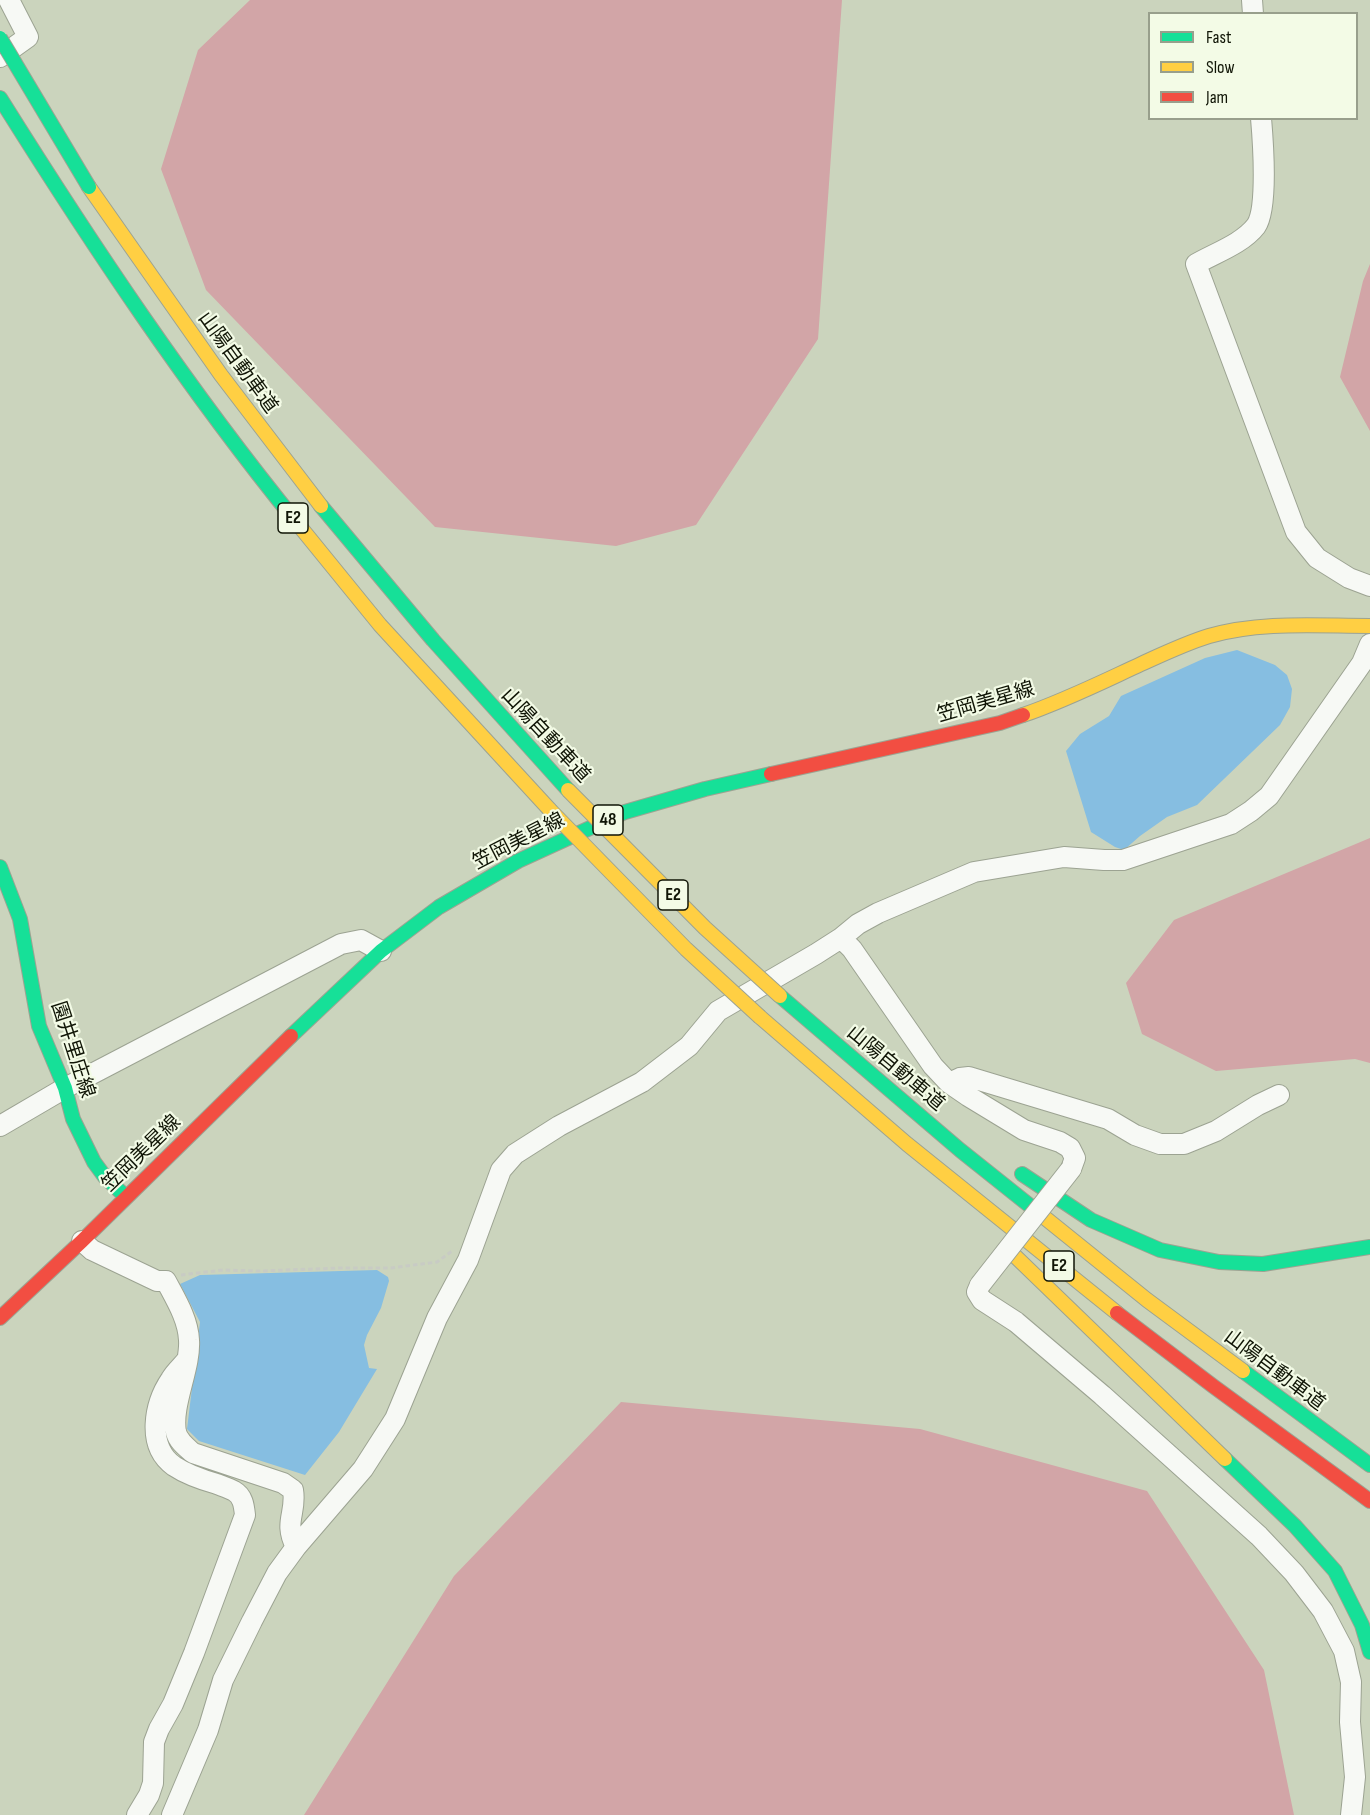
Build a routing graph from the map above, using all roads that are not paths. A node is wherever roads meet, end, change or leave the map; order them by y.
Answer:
1 (9, 0) edge
2 (0, 38) edge
3 (0, 57) edge
4 (0, 98) edge
5 (1261, 120) edge
6 (1370, 586) edge
7 (1370, 626) edge
8 (1370, 644) edge
9 (0, 867) edge
10 (841, 938) junction
11 (381, 951) junction
12 (783, 994) junction
13 (949, 1083) junction
14 (907, 1086) dead end
15 (65, 1088) junction
16 (1280, 1095) dead end
17 (853, 1100) junction
18 (0, 1126) edge
19 (1008, 1164) dead end
20 (126, 1197) junction
21 (964, 1206) dead end
22 (998, 1239) dead end
23 (82, 1240) junction
24 (1370, 1247) edge
25 (0, 1317) edge
26 (186, 1361) junction
27 (1370, 1465) edge
28 (1370, 1501) edge
29 (296, 1547) junction
30 (1370, 1652) edge
31 (137, 1815) edge
32 (172, 1815) edge
33 (1351, 1815) edge

1 - 3 street
2 - 12 main road, 山陽自動車道 / E2, bridge
4 - 17 main road, E2, bridge
5 - 6 street
7 - 11 main road, 笠岡美星線 / 48
8 - 10 street
9 - 15 main road, 園井里庄線
10 - 13 street
10 - 29 street
11 - 15 street
11 - 20 main road, 笠岡美星線 / 48
12 - 14 main road
12 - 27 main road, 山陽自動車道 / E2
13 - 16 street
13 - 33 street, bridge
15 - 18 street
15 - 20 main road, 園井里庄線
17 - 21 main road
17 - 28 main road, E2
19 - 24 main road
20 - 23 main road, 笠岡美星線 / 48
22 - 30 main road
23 - 25 main road, 笠岡美星線 / 48
23 - 26 street
26 - 29 street
26 - 31 street
29 - 32 street

